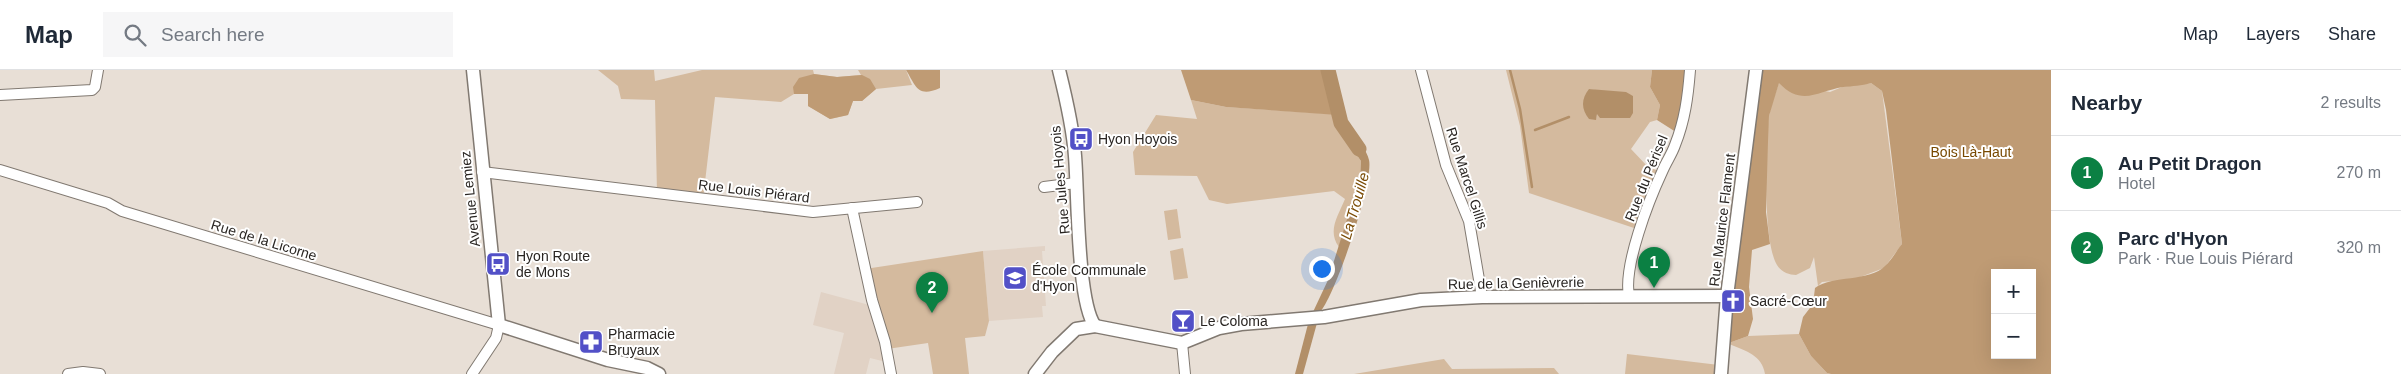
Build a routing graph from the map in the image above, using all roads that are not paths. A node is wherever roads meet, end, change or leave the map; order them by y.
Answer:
1 (98, 70) edge
2 (473, 70) edge
3 (1059, 70) edge
4 (1420, 70) edge
5 (1690, 70) edge
6 (1756, 70) edge
7 (0, 96) edge
8 (0, 170) edge
9 (482, 172) junction
10 (1076, 183) junction
11 (1044, 187) dead end
12 (918, 202) dead end
13 (852, 208) junction
14 (1084, 289) junction
15 (1482, 296) junction
16 (1628, 296) junction
17 (1727, 296) junction
18 (499, 325) junction
19 (1095, 326) junction
20 (1076, 329) junction
21 (1182, 343) junction
22 (68, 374) edge
23 (100, 374) edge
24 (472, 374) edge
25 (659, 374) edge
26 (891, 374) edge
27 (1035, 374) edge
28 (1186, 374) edge
29 (1721, 374) edge

1 - 7 street
2 - 9 street, Avenue Lemiez
3 - 10 street, Rue Jules Hoyois
4 - 15 street, Rue Marcel Gillis
5 - 16 street, Rue du Périsel
6 - 17 street, Rue Maurice Flament
8 - 18 street, Rue de la Licorne
9 - 13 street, Rue Louis Piérard
9 - 18 street, Avenue Lemiez
10 - 11 street
10 - 14 street, Rue Jules Hoyois
12 - 13 street, Rue Louis Piérard
13 - 26 street
14 - 19 street, Rue Jules Hoyois
14 - 20 street, Rue Jules Hoyois
15 - 16 street, Rue de la Genièvrerie
15 - 21 street, Rue de la Genièvrerie
16 - 17 street, Rue de la Genièvrerie
17 - 29 street, Rue Maurice Flament
18 - 24 street
18 - 25 street
19 - 20 street
19 - 21 street
20 - 27 street
21 - 28 street
22 - 23 street

